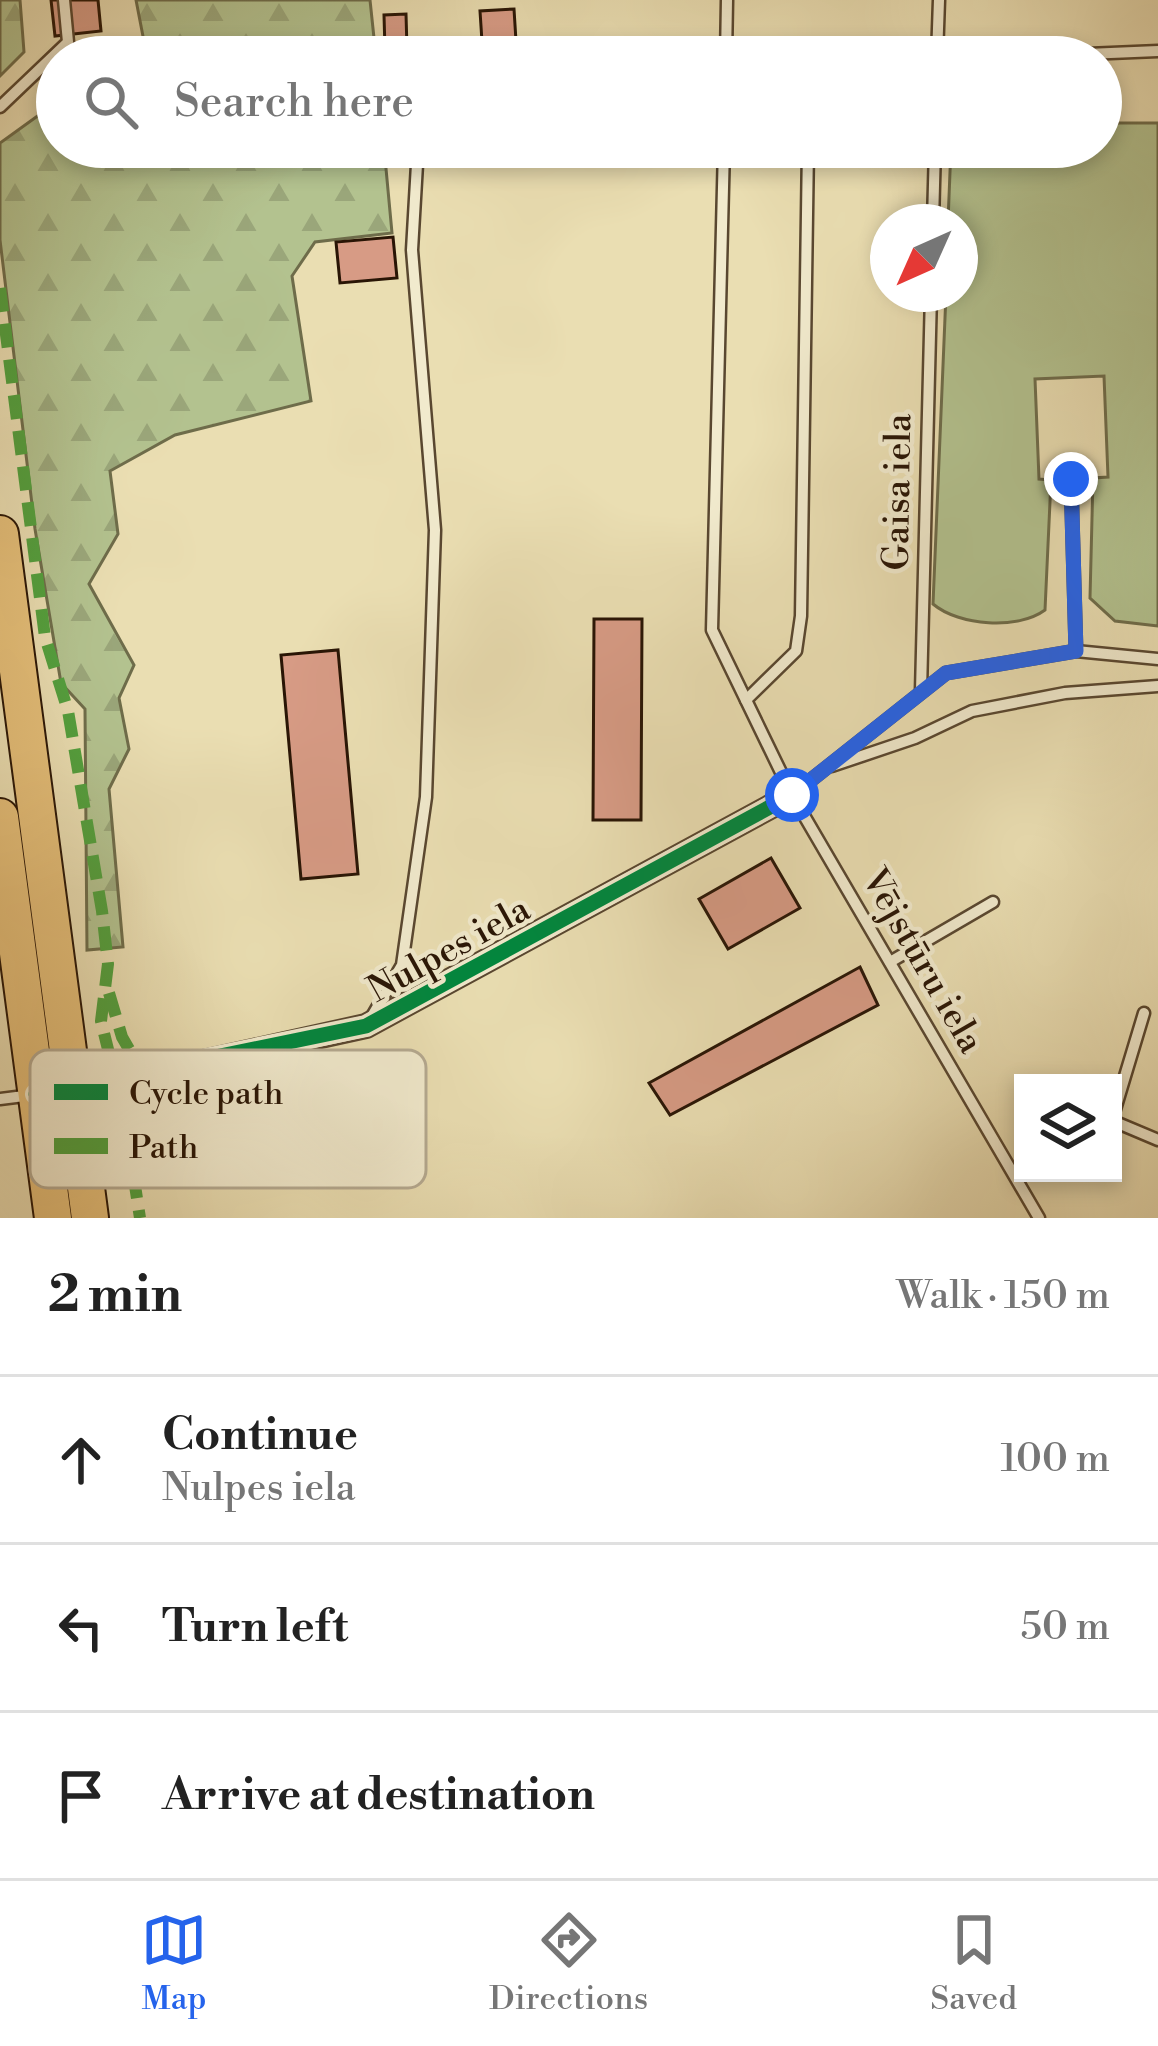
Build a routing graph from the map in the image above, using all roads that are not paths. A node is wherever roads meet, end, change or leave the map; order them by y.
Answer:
1 (64, 0) edge
2 (728, 0) edge
3 (939, 0) edge
4 (67, 36) edge
5 (727, 36) edge
6 (938, 36) edge
7 (1158, 50) edge
8 (1122, 52) edge
9 (36, 73) edge
10 (0, 107) edge
11 (417, 168) edge
12 (723, 168) edge
13 (808, 168) edge
14 (934, 168) edge
15 (933, 204) edge
16 (931, 312) edge
17 (1071, 479) dead end
18 (0, 534) edge
19 (1076, 651) junction
20 (1158, 659) edge
21 (1158, 686) edge
22 (921, 691) junction
23 (746, 700) junction
24 (825, 768) junction
25 (792, 795) junction
26 (0, 818) edge
27 (993, 902) dead end
28 (890, 962) junction
29 (1144, 1012) dead end
30 (366, 1026) junction
31 (68, 1050) edge
32 (257, 1050) edge
33 (1122, 1087) edge
34 (18, 1097) edge
35 (1122, 1123) edge
36 (30, 1138) edge
37 (1158, 1141) edge
38 (1014, 1165) edge
39 (1023, 1182) edge
40 (44, 1188) edge
41 (86, 1188) edge
42 (53, 1218) edge
43 (90, 1218) edge
44 (1039, 1218) edge

1 - 4 lane
2 - 5 lane
3 - 6 lane
7 - 8 lane
9 - 10 lane
11 - 30 lane
12 - 23 lane, Vējstūru iela
13 - 23 lane
14 - 15 lane
16 - 22 lane, Gaisa iela
17 - 19 lane
18 - 31 highway
19 - 20 lane, Nulpes iela
19 - 22 lane, Nulpes iela
21 - 24 lane
22 - 24 lane, Nulpes iela
23 - 25 lane, Vējstūru iela
24 - 25 lane, Nulpes iela
25 - 28 lane, Vējstūru iela
25 - 30 street, Nulpes iela
26 - 34 highway
27 - 28 lane
28 - 38 lane, Vējstūru iela
29 - 33 lane
30 - 32 street, Nulpes iela
34 - 36 highway
35 - 37 lane
39 - 44 lane, Vējstūru iela
40 - 42 highway
41 - 43 highway

